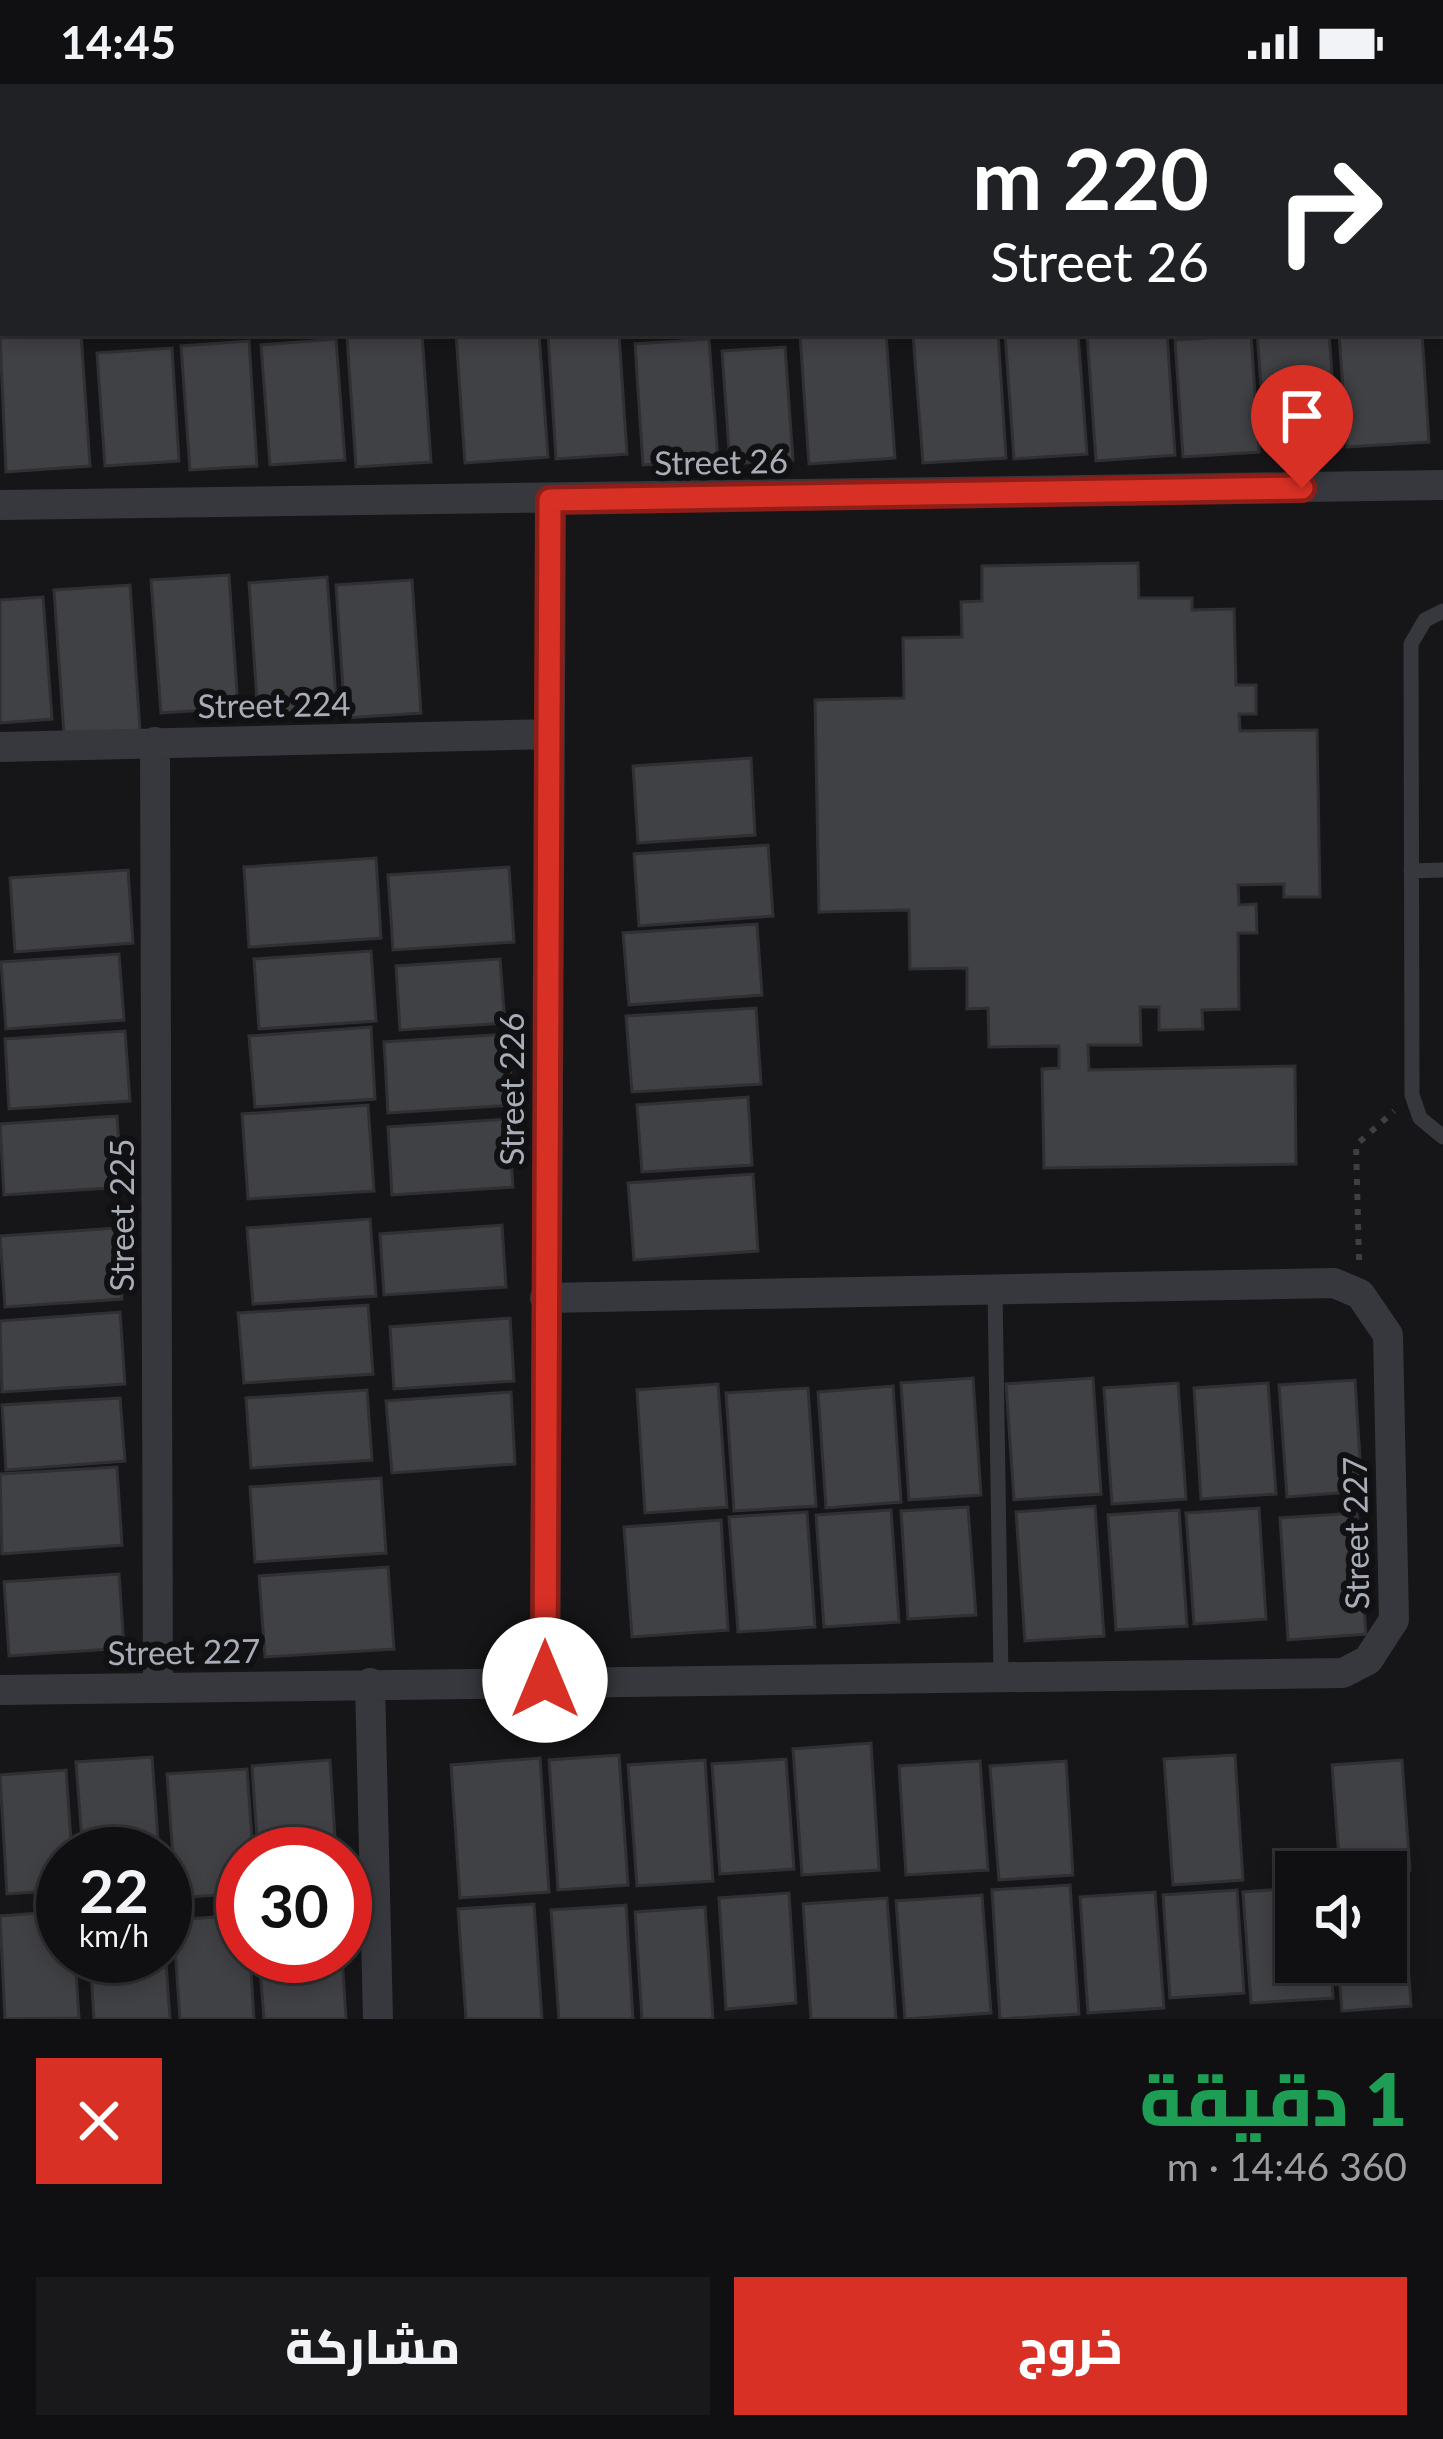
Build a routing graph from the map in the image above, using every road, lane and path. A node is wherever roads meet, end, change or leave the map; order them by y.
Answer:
1 (1443, 485) edge
2 (550, 500) junction
3 (0, 506) edge
4 (1443, 611) edge
5 (550, 734) junction
6 (155, 742) junction
7 (0, 747) edge
8 (1443, 870) edge
9 (1411, 871) junction
10 (1412, 1095) junction
11 (1443, 1137) edge
12 (995, 1289) junction
13 (1360, 1294) junction
14 (545, 1298) junction
15 (1001, 1676) junction
16 (545, 1680) junction
17 (370, 1683) junction
18 (158, 1687) junction
19 (0, 1690) edge
20 (378, 2019) edge

1 - 2 street, Street 26
2 - 3 street, Street 26
2 - 5 street, Street 226
4 - 9 lane
5 - 6 street, Street 224
5 - 14 street, Street 226
6 - 7 street, Street 224
6 - 18 street, Street 225
8 - 9 lane
9 - 10 lane
10 - 11 lane
10 - 13 path
12 - 13 street
12 - 14 street
12 - 15 lane
13 - 15 street, Street 227
14 - 16 street, Street 226
15 - 16 street, Street 227
16 - 17 street, Street 227
17 - 18 street, Street 227
17 - 20 street
18 - 19 street, Street 227

